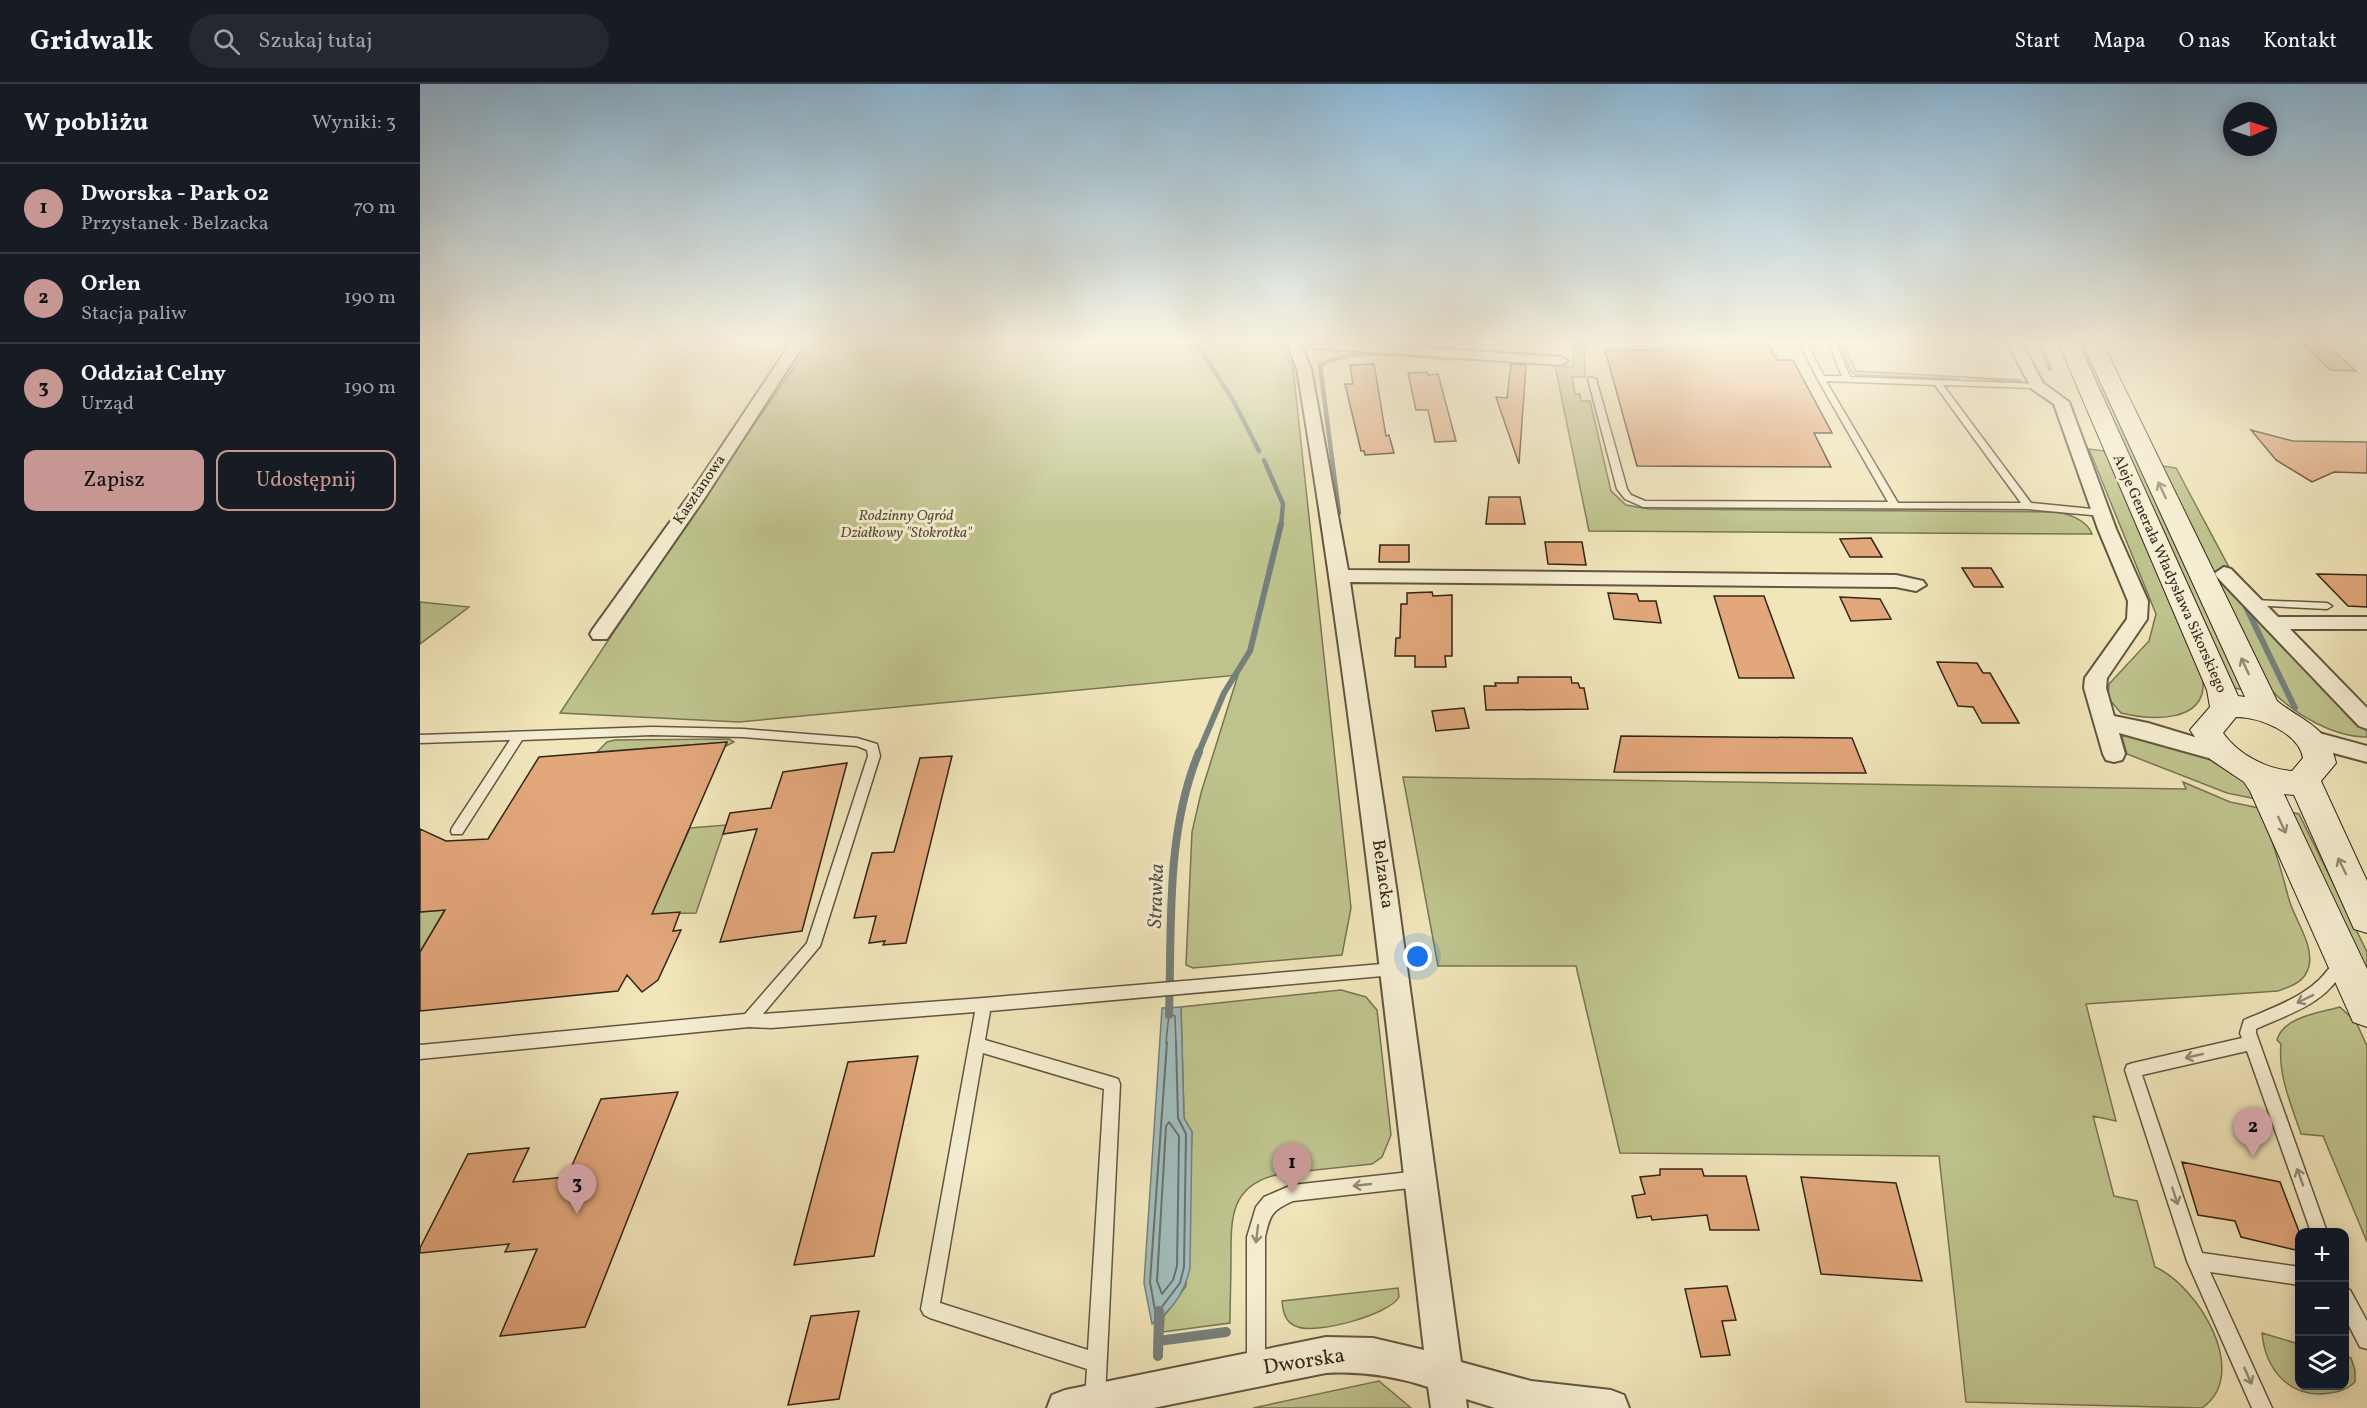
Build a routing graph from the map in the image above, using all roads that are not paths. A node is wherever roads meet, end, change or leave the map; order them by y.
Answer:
1 (756, 406) edge
2 (1317, 406) edge
3 (1599, 406) edge
4 (1837, 406) edge
5 (1954, 406) edge
6 (2062, 406) edge
7 (2096, 406) edge
8 (2122, 406) edge
9 (1895, 506) junction
10 (2028, 506) junction
11 (2102, 513) junction
12 (2224, 573) dead end
13 (1338, 576) junction
14 (1916, 585) dead end
15 (2253, 603) junction
16 (2327, 606) dead end
17 (2273, 623) junction
18 (2367, 623) edge
19 (600, 634) dead end
20 (2275, 715) junction
21 (2218, 716) junction
22 (2367, 721) edge
23 (2104, 722) junction
24 (519, 735) junction
25 (420, 739) edge
26 (2223, 753) junction
27 (2114, 754) dead end
28 (2367, 757) edge
29 (2311, 761) junction
30 (2255, 773) junction
31 (457, 831) dead end
32 (2367, 918) edge
33 (2342, 957) junction
34 (1394, 969) junction
35 (984, 1005) junction
36 (2367, 1010) edge
37 (749, 1020) junction
38 (2251, 1043) junction
39 (977, 1044) junction
40 (420, 1052) edge
41 (1420, 1179) junction
42 (2317, 1228) edge
43 (2196, 1261) junction
44 (2295, 1275) edge
45 (2349, 1306) edge
46 (2367, 1340) edge
47 (1096, 1362) junction
48 (1256, 1369) junction
49 (1444, 1374) junction
50 (1080, 1405) edge
51 (1449, 1408) edge
52 (1611, 1408) edge
53 (2262, 1408) edge

1 - 19 street, Kasztanowa
2 - 13 street, Belzacka
3 - 9 lane
4 - 9 lane
5 - 10 lane
6 - 11 street
7 - 21 main road, Aleje Generała Władysława Sikorskiego
20 -> 8 main road, Aleje Generała Władysława Sikorskiego
9 - 10 lane
10 - 11 lane
11 - 23 street
12 - 15 street
13 - 14 street
13 - 34 street, Belzacka
15 - 16 lane
15 - 17 street
17 - 18 street
17 - 22 street
20 - 21 main road
20 - 29 main road
21 - 23 street
21 - 26 main road, Aleje Generała Władysława Sikorskiego
23 - 26 street
23 - 27 street
24 - 25 lane
24 - 31 lane
24 - 37 lane
26 - 30 main road
28 - 29 street
29 - 30 main road
32 -> 29 main road
30 -> 33 main road
33 - 36 main road
33 -> 38 lane
34 - 35 lane
34 - 41 street, Belzacka
35 - 37 lane
35 - 39 lane
37 - 40 lane
42 -> 38 lane
38 -> 43 lane
39 - 47 lane
39 - 47 lane
41 -> 48 lane
41 - 49 street, Belzacka
43 - 44 lane
43 -> 53 lane
45 - 46 lane
47 - 50 lane
48 - 49 street, Dworska
48 - 50 street, Dworska
49 - 51 street, Belzacka
49 - 52 street, Dworska

